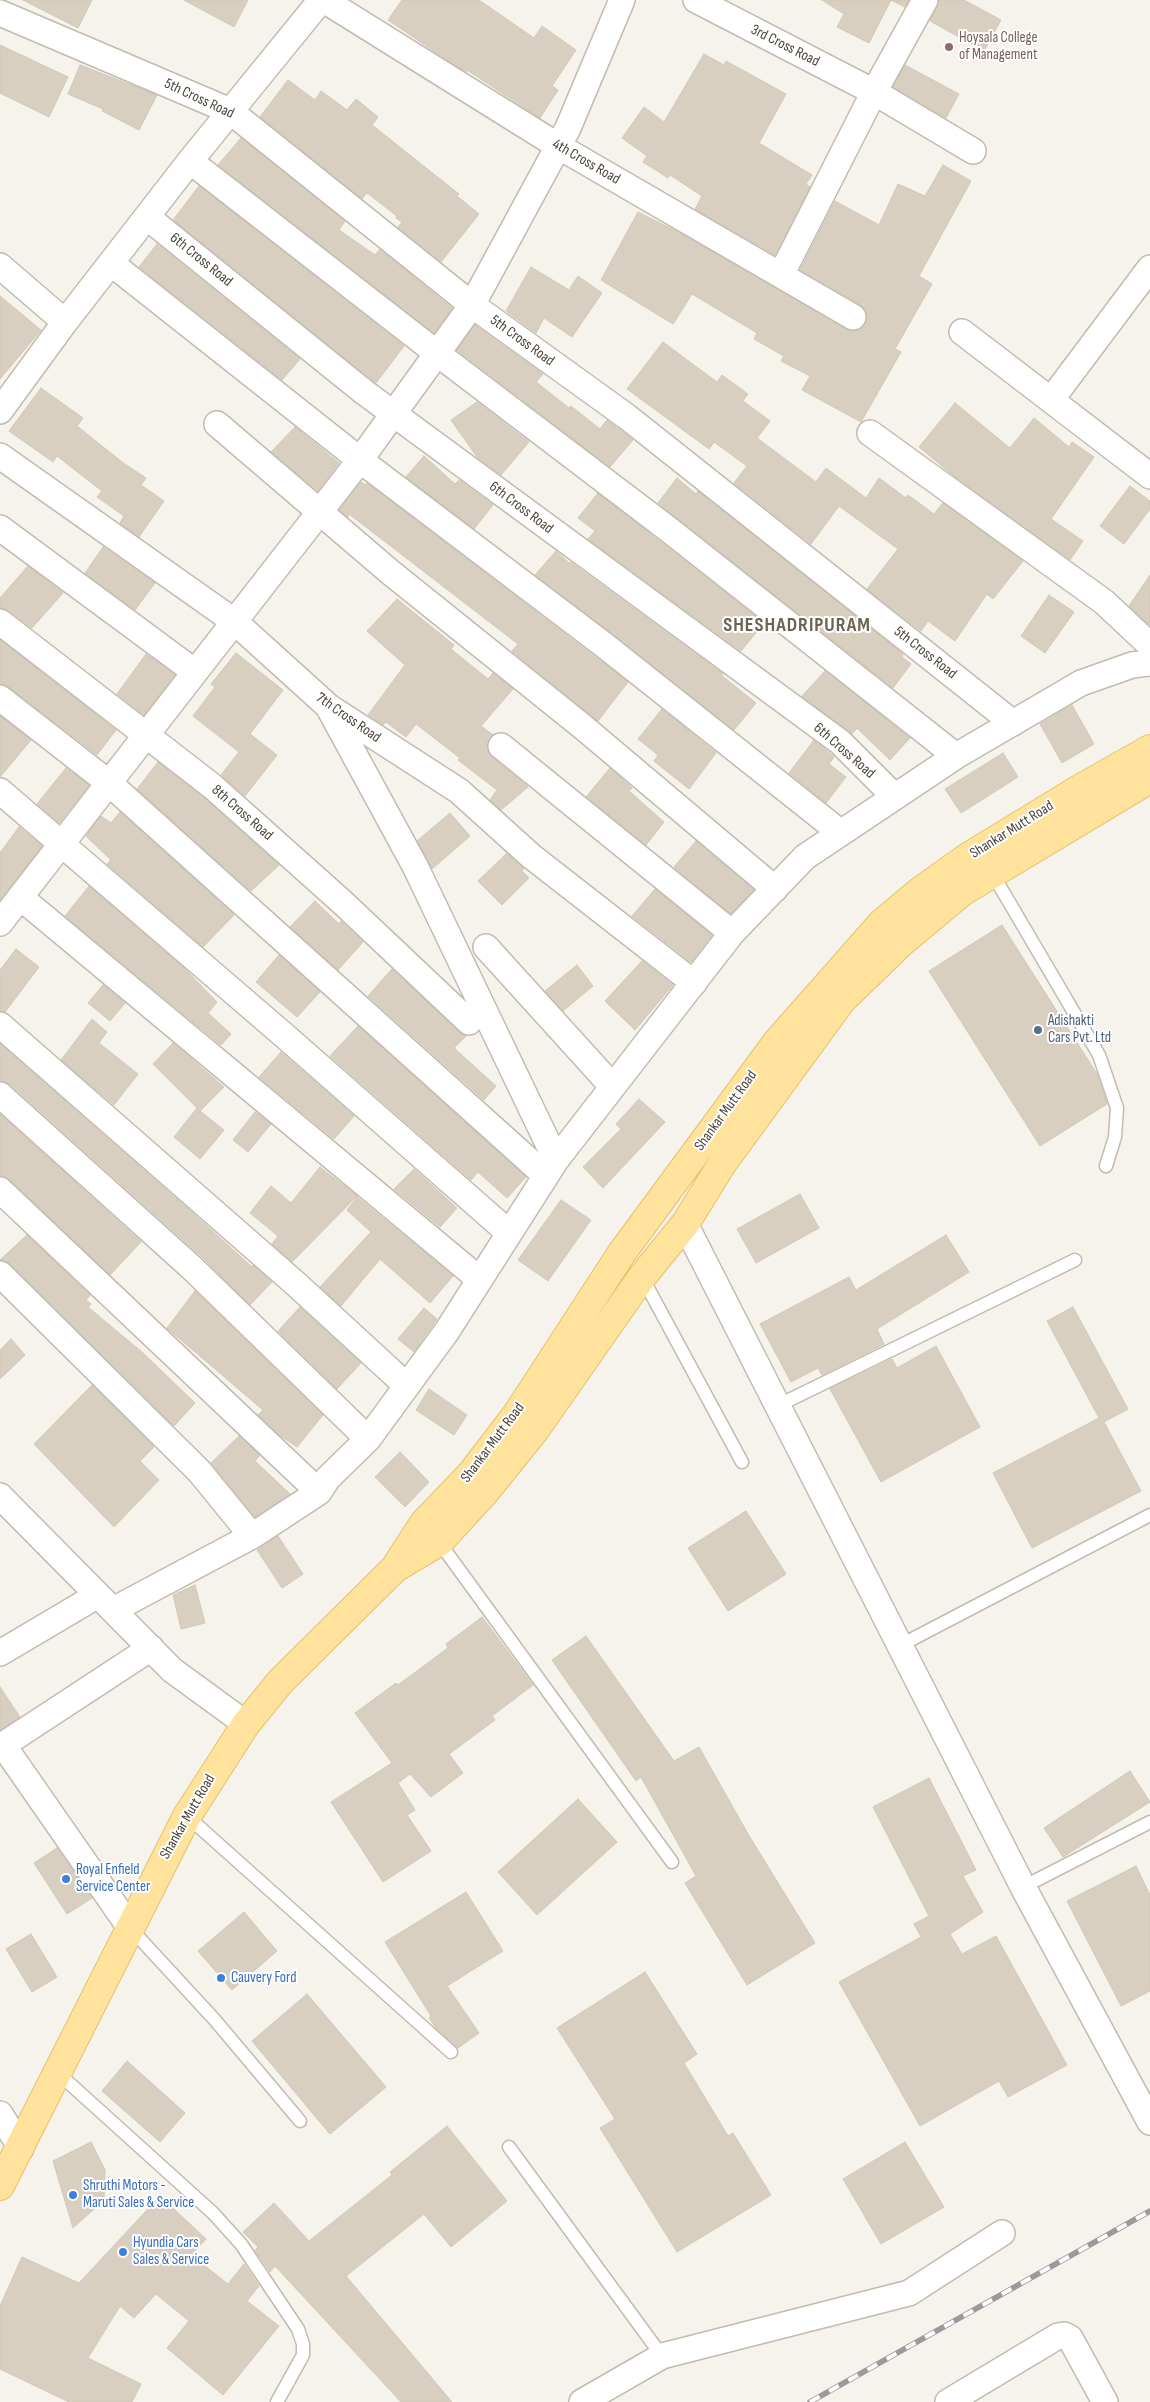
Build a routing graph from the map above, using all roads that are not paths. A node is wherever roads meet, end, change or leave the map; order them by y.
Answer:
1 (323, 0) edge
2 (622, 0) edge
3 (696, 0) edge
4 (925, 0) edge
5 (0, 14) edge
6 (874, 92) junction
7 (230, 111) junction
8 (558, 146) junction
9 (973, 150) dead end
10 (190, 161) junction
11 (147, 217) junction
12 (112, 264) junction
13 (0, 266) edge
14 (1150, 268) edge
15 (781, 275) junction
16 (472, 305) junction
17 (853, 317) dead end
18 (65, 322) junction
19 (962, 332) dead end
20 (438, 354) junction
21 (1051, 400) junction
22 (0, 411) edge
23 (394, 414) junction
24 (217, 424) dead end
25 (870, 433) dead end
26 (0, 456) edge
27 (360, 460) junction
28 (1150, 476) edge
29 (320, 511) junction
30 (0, 528) edge
31 (0, 622) edge
32 (234, 622) junction
33 (1150, 645) edge
34 (1150, 663) edge
35 (195, 672) junction
36 (0, 698) edge
37 (329, 707) junction
38 (1013, 722) junction
39 (146, 735) junction
40 (502, 746) dead end
41 (1150, 749) edge
42 (956, 756) junction
43 (1150, 779) edge
44 (109, 783) junction
45 (0, 791) edge
46 (895, 797) junction
47 (841, 833) junction
48 (62, 843) junction
49 (992, 873) junction
50 (775, 889) junction
51 (20, 897) junction
52 (0, 923) edge
53 (882, 923) junction
54 (732, 933) junction
55 (902, 942) junction
56 (486, 947) dead end
57 (694, 983) junction
58 (468, 1022) dead end
59 (0, 1025) edge
60 (612, 1086) junction
61 (0, 1095) edge
62 (1106, 1166) dead end
63 (550, 1168) junction
64 (0, 1190) edge
65 (685, 1224) junction
66 (508, 1232) junction
67 (1075, 1260) dead end
68 (0, 1274) edge
69 (642, 1277) junction
70 (479, 1279) junction
71 (407, 1386) junction
72 (777, 1406) junction
73 (368, 1439) junction
74 (742, 1462) dead end
75 (319, 1492) junction
76 (0, 1496) edge
77 (1150, 1515) edge
78 (252, 1536) junction
79 (439, 1542) junction
80 (395, 1568) junction
81 (105, 1602) junction
82 (899, 1646) junction
83 (151, 1648) junction
84 (0, 1653) edge
85 (246, 1724) junction
86 (1, 1746) edge
87 (187, 1816) junction
88 (1150, 1822) edge
89 (672, 1862) dead end
90 (1023, 1887) junction
91 (131, 1929) junction
92 (451, 2052) dead end
93 (58, 2073) junction
94 (0, 2114) edge
95 (300, 2121) dead end
96 (1150, 2122) edge
97 (509, 2147) dead end
98 (21, 2148) junction
99 (0, 2186) edge
100 (1002, 2233) dead end
101 (662, 2356) junction
102 (277, 2402) edge
103 (582, 2402) edge
104 (948, 2402) edge
105 (1105, 2402) edge

1 - 7 street
1 - 8 street, 4th Cross Road
2 - 8 street
3 - 6 street, 3rd Cross Road
4 - 6 street
5 - 7 street, 5th Cross Road
6 - 9 street, 3rd Cross Road
6 - 15 street
7 - 10 street
7 - 16 street, 5th Cross Road
8 - 15 street, 4th Cross Road
8 - 16 street
10 - 11 street
10 - 20 street
11 - 12 street
11 - 23 street, 6th Cross Road
12 - 18 street
12 - 27 street
13 - 18 street
14 - 21 street
15 - 17 street, 4th Cross Road
16 - 20 street
16 - 38 street, 5th Cross Road
18 - 22 street
19 - 21 street
20 - 23 street
20 - 42 street
21 - 28 street
23 - 27 street
23 - 46 street, 6th Cross Road
24 - 29 street
25 - 33 street
26 - 32 street, 7th Cross Road
27 - 29 street
27 - 47 street
29 - 32 street
29 - 50 street
30 - 35 street
31 - 39 street, 8th Cross Road
32 - 35 street
32 - 37 street, 7th Cross Road
34 - 38 street
35 - 39 street
36 - 44 street
37 - 57 street, 7th Cross Road
37 - 63 street
38 - 42 street
39 - 44 street
39 - 58 street, 8th Cross Road
40 - 54 street
41 - 53 main road, Shankar Mutt Road
42 - 46 street
43 - 49 main road, Shankar Mutt Road
44 - 48 street
44 - 63 street
45 - 48 street
46 - 47 street
47 - 50 street
48 - 51 street
48 - 66 street
49 - 55 main road, Shankar Mutt Road
49 - 62 lane
50 - 54 street
51 - 52 street
51 - 70 street
53 - 55 main road
53 - 80 main road, Shankar Mutt Road
54 - 57 street
55 - 65 main road, Shankar Mutt Road
56 - 60 street
57 - 60 street
59 - 71 street
60 - 63 street
61 - 73 street
63 - 66 street
64 - 75 street
65 - 69 main road, Shankar Mutt Road
65 - 72 street
66 - 70 street
67 - 72 lane
68 - 78 street
69 - 74 lane
69 - 79 main road, Shankar Mutt Road
70 - 71 street
71 - 73 street
72 - 82 street
73 - 75 street
75 - 78 street
76 - 81 street
77 - 82 lane
78 - 81 street
79 - 80 main road, Shankar Mutt Road
79 - 89 lane
80 - 85 main road, Shankar Mutt Road
81 - 83 street
81 - 84 street
82 - 90 street
83 - 85 street
83 - 86 street
85 - 87 main road, Shankar Mutt Road
86 - 91 street
87 - 91 main road, Shankar Mutt Road
87 - 92 lane
88 - 90 lane
90 - 96 street
91 - 93 main road, Shankar Mutt Road
91 - 95 lane
93 - 98 main road, Shankar Mutt Road
93 - 102 lane
94 - 98 street
97 - 101 lane
98 - 99 main road, Shankar Mutt Road
100 - 101 street
101 - 103 street
104 - 105 street

